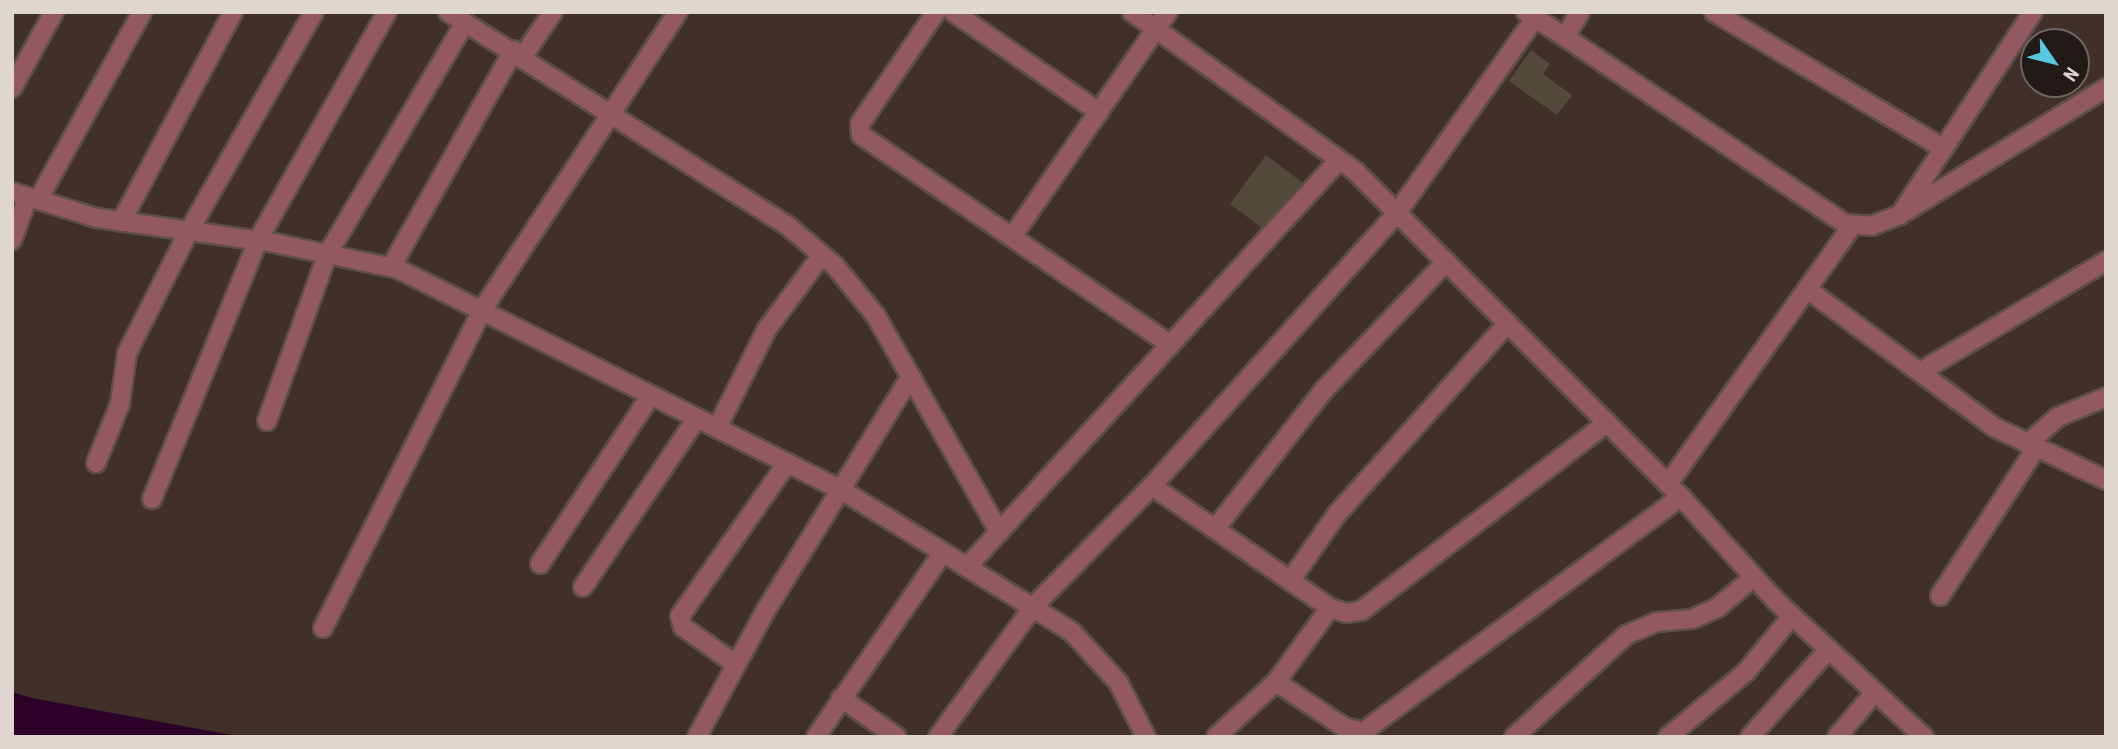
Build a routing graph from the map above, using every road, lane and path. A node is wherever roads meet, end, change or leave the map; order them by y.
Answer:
1 (54, 12) edge
2 (142, 12) edge
3 (233, 12) edge
4 (314, 12) edge
5 (387, 12) edge
6 (448, 12) edge
7 (553, 12) edge
8 (678, 12) edge
9 (936, 12) edge
10 (953, 12) edge
11 (1132, 12) edge
12 (1168, 12) edge
13 (1580, 12) edge
14 (1714, 12) edge
15 (2033, 12) edge
16 (1531, 15) edge
17 (466, 23) junction
18 (1157, 30) junction
19 (1565, 37) junction
20 (519, 53) junction
21 (12, 88) edge
22 (2106, 88) edge
23 (1100, 112) junction
24 (613, 116) junction
25 (1943, 148) junction
26 (1339, 160) junction
27 (26, 197) edge
28 (1397, 213) junction
29 (1900, 215) junction
30 (121, 222) junction
31 (1853, 225) junction
32 (189, 231) junction
33 (1012, 237) junction
34 (12, 240) edge
35 (258, 240) junction
36 (327, 255) junction
37 (822, 255) junction
38 (2106, 261) edge
39 (1446, 262) junction
40 (391, 267) junction
41 (1807, 289) junction
42 (482, 310) junction
43 (1508, 323) junction
44 (1171, 345) junction
45 (1920, 372) junction
46 (911, 376) junction
47 (651, 395) junction
48 (2106, 397) edge
49 (697, 418) junction
50 (267, 422) dead end
51 (1606, 423) junction
52 (717, 428) junction
53 (2031, 446) junction
54 (96, 463) dead end
55 (787, 463) junction
56 (2106, 480) edge
57 (1668, 484) junction
58 (1152, 486) junction
59 (840, 489) junction
60 (1681, 497) junction
61 (152, 499) dead end
62 (1215, 529) junction
63 (999, 532) junction
64 (943, 552) junction
65 (540, 564) dead end
66 (967, 567) junction
67 (1754, 576) junction
68 (1290, 581) junction
69 (583, 587) dead end
70 (1940, 596) dead end
71 (1032, 607) junction
72 (1330, 608) junction
73 (1792, 616) junction
74 (323, 628) dead end
75 (1829, 649) junction
76 (734, 663) junction
77 (1276, 682) junction
78 (1875, 692) junction
79 (841, 698) junction
80 (1363, 734) edge
81 (1916, 734) edge
82 (697, 737) edge
83 (816, 737) edge
84 (897, 737) edge
85 (938, 737) edge
86 (1146, 737) edge
87 (1216, 737) edge
88 (1514, 737) edge
89 (1668, 737) edge
90 (1750, 737) edge
91 (1837, 737) edge

1 - 21 street
2 - 27 street
3 - 30 street
4 - 32 street
5 - 35 street
6 - 17 street
7 - 20 street
8 - 24 street
9 - 33 street
10 - 23 street
11 - 18 street
12 - 18 street
13 - 19 street
14 - 25 street
15 - 25 street
16 - 19 street
16 - 28 street
17 - 20 street
17 - 36 street
18 - 23 street
18 - 26 street
19 - 31 street
20 - 24 street
20 - 40 street
22 - 29 street
23 - 33 street
24 - 37 street
24 - 42 street
25 - 29 street
26 - 28 street
26 - 44 street
27 - 30 street
27 - 34 street
28 - 39 street
28 - 58 street
29 - 31 street
30 - 32 street
31 - 41 street
32 - 35 street
32 - 54 street
33 - 44 street
35 - 36 street
35 - 61 street
36 - 40 street
36 - 50 street
37 - 46 street
37 - 52 street
38 - 45 street
39 - 43 street
39 - 62 street
40 - 42 street
41 - 45 street
41 - 57 street
42 - 47 street
42 - 74 street
43 - 51 street
43 - 68 street
44 - 63 street
45 - 53 street
46 - 59 street
46 - 63 street
47 - 49 street
47 - 65 street
48 - 53 street
49 - 52 street
49 - 69 street
51 - 57 street
51 - 72 street
52 - 55 street
53 - 56 street
53 - 70 street
55 - 59 street
55 - 76 street
57 - 60 street
58 - 62 street
58 - 71 street
59 - 64 street
59 - 76 street
60 - 67 street
60 - 80 street
62 - 68 street
63 - 66 street
64 - 66 street
64 - 79 street
66 - 71 street
67 - 73 street
67 - 88 street
68 - 72 street
71 - 85 street
71 - 86 street
72 - 77 street
73 - 75 street
73 - 89 street
75 - 78 street
75 - 90 street
76 - 82 street
77 - 80 street
77 - 87 street
78 - 81 street
78 - 91 street
79 - 83 street
79 - 84 street

